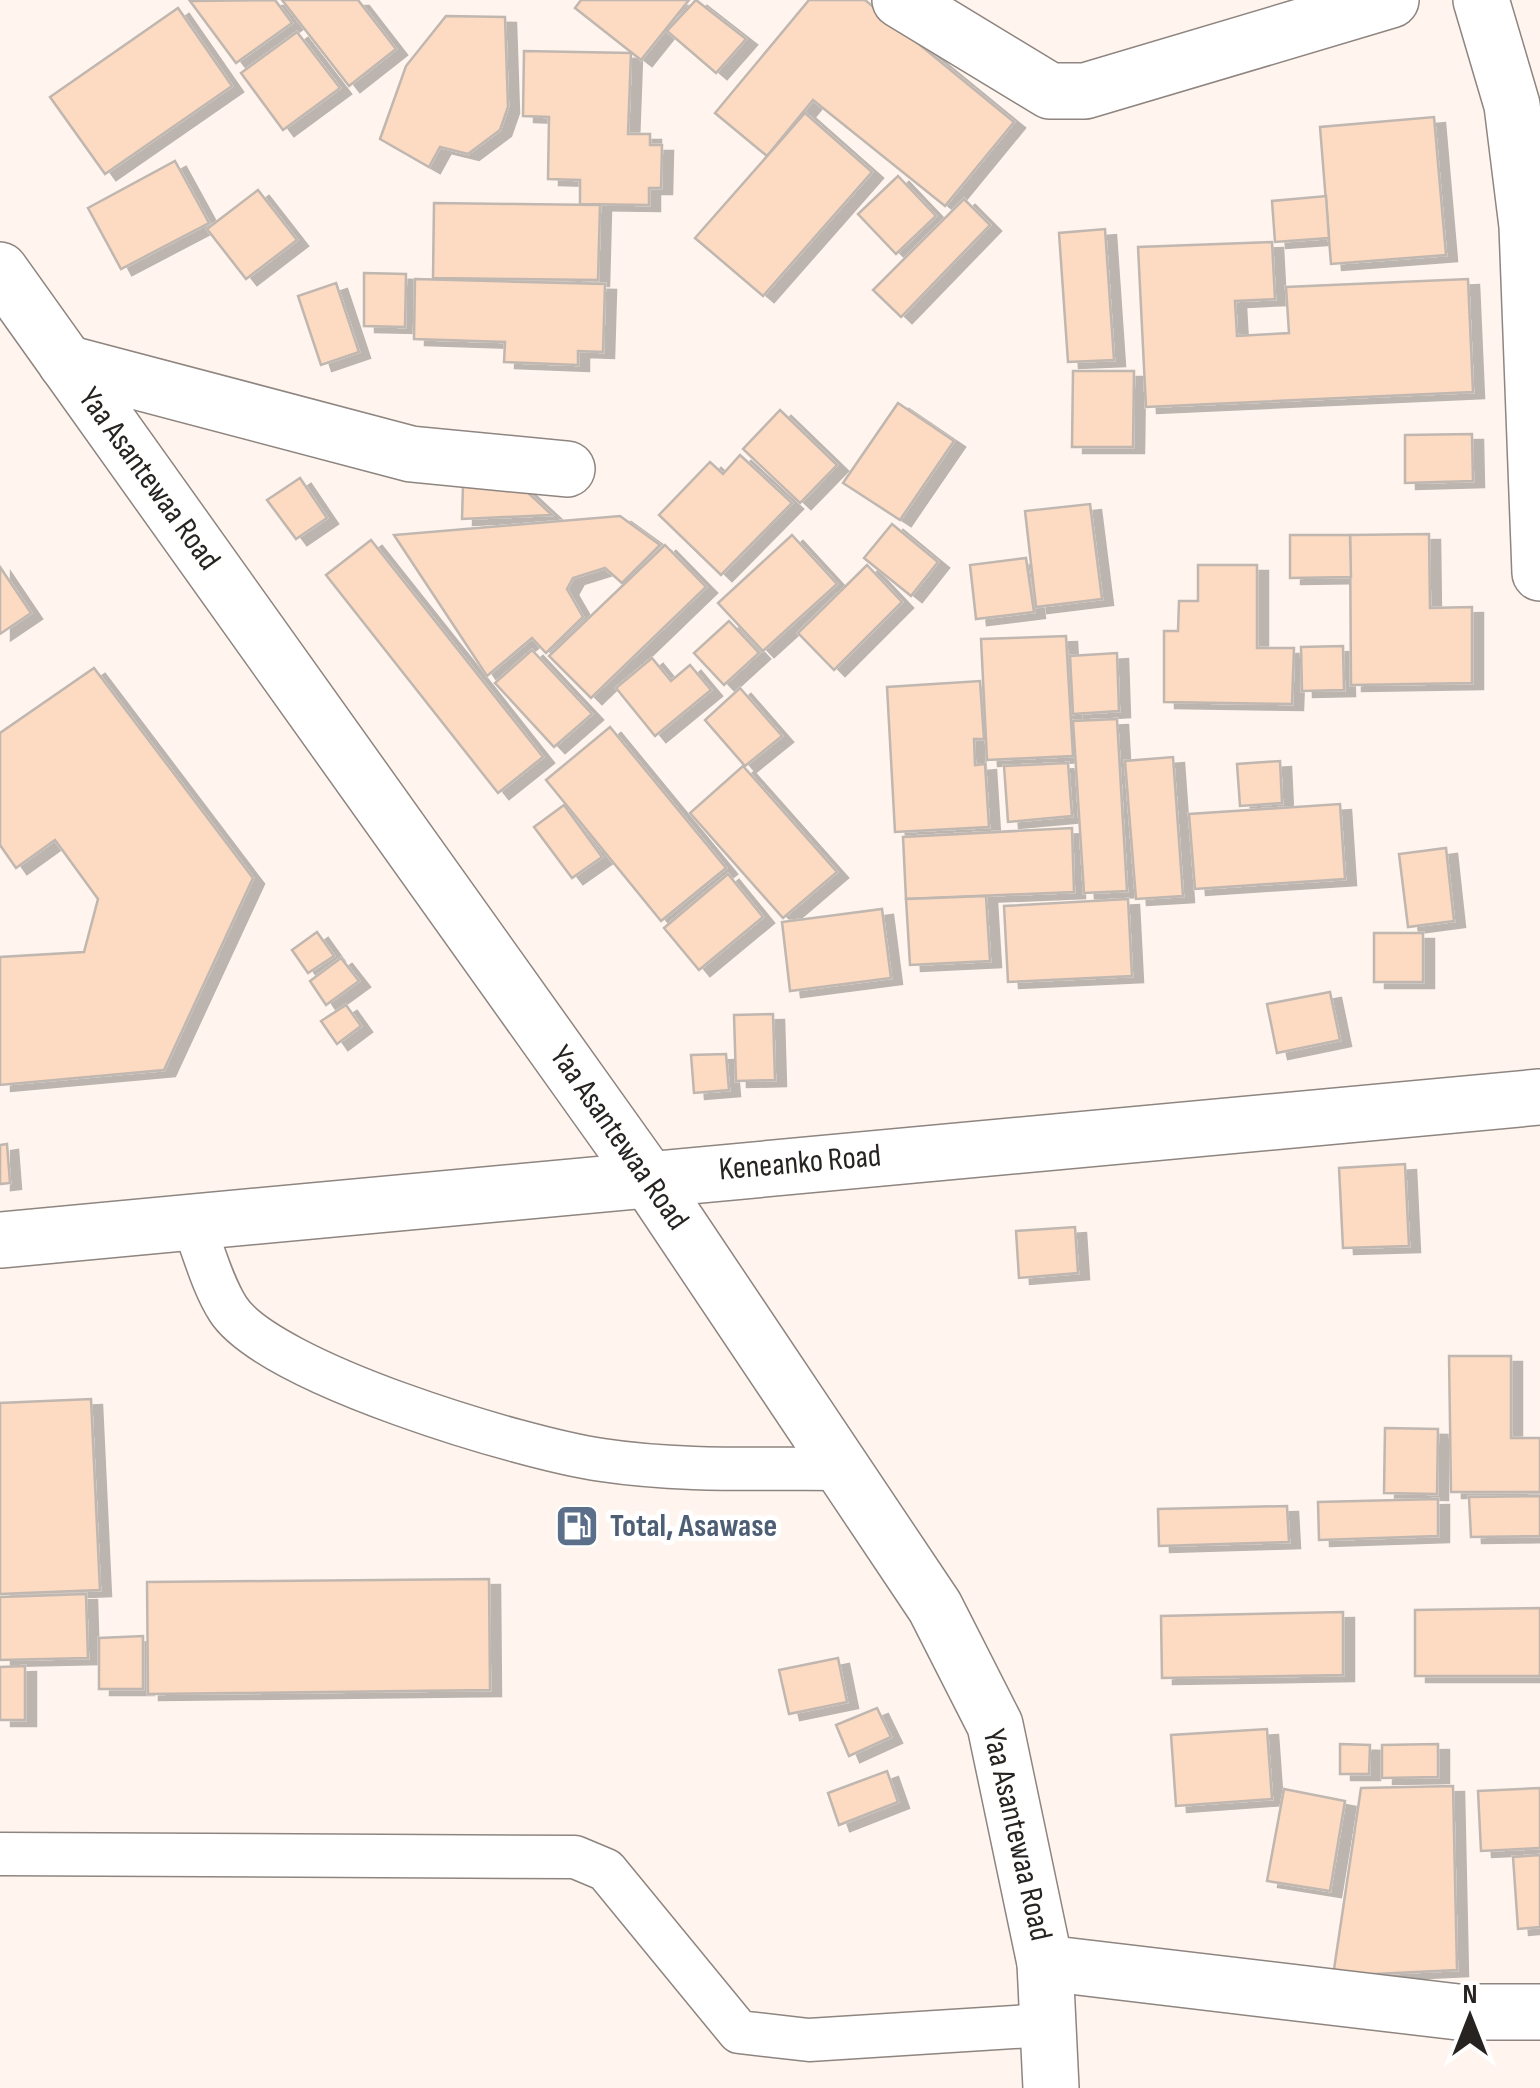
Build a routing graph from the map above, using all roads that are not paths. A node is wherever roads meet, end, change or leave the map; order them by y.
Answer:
1 (900, 0) edge
2 (1390, 0) edge
3 (1480, 0) edge
4 (0, 270) edge
5 (66, 363) junction
6 (567, 469) dead end
7 (1540, 573) edge
8 (1540, 1097) edge
9 (647, 1177) junction
10 (193, 1224) junction
11 (0, 1240) edge
12 (844, 1469) junction
13 (0, 1854) edge
14 (1045, 1963) junction
15 (1540, 2012) edge
16 (1045, 2026) junction
17 (1051, 2088) edge

1 - 2 street
3 - 7 street
4 - 5 street, Yaa Asantewaa Road
5 - 6 street
5 - 9 street, Yaa Asantewaa Road
8 - 9 street, Keneanko Road
9 - 10 street, Keneanko Road
9 - 12 street, Yaa Asantewaa Road
10 - 11 street, Keneanko Road
10 - 12 lane
12 - 14 street, Yaa Asantewaa Road
13 - 16 lane
14 - 15 street
14 - 16 street, Yaa Asantewaa Road
16 - 17 street, Yaa Asantewaa Road

